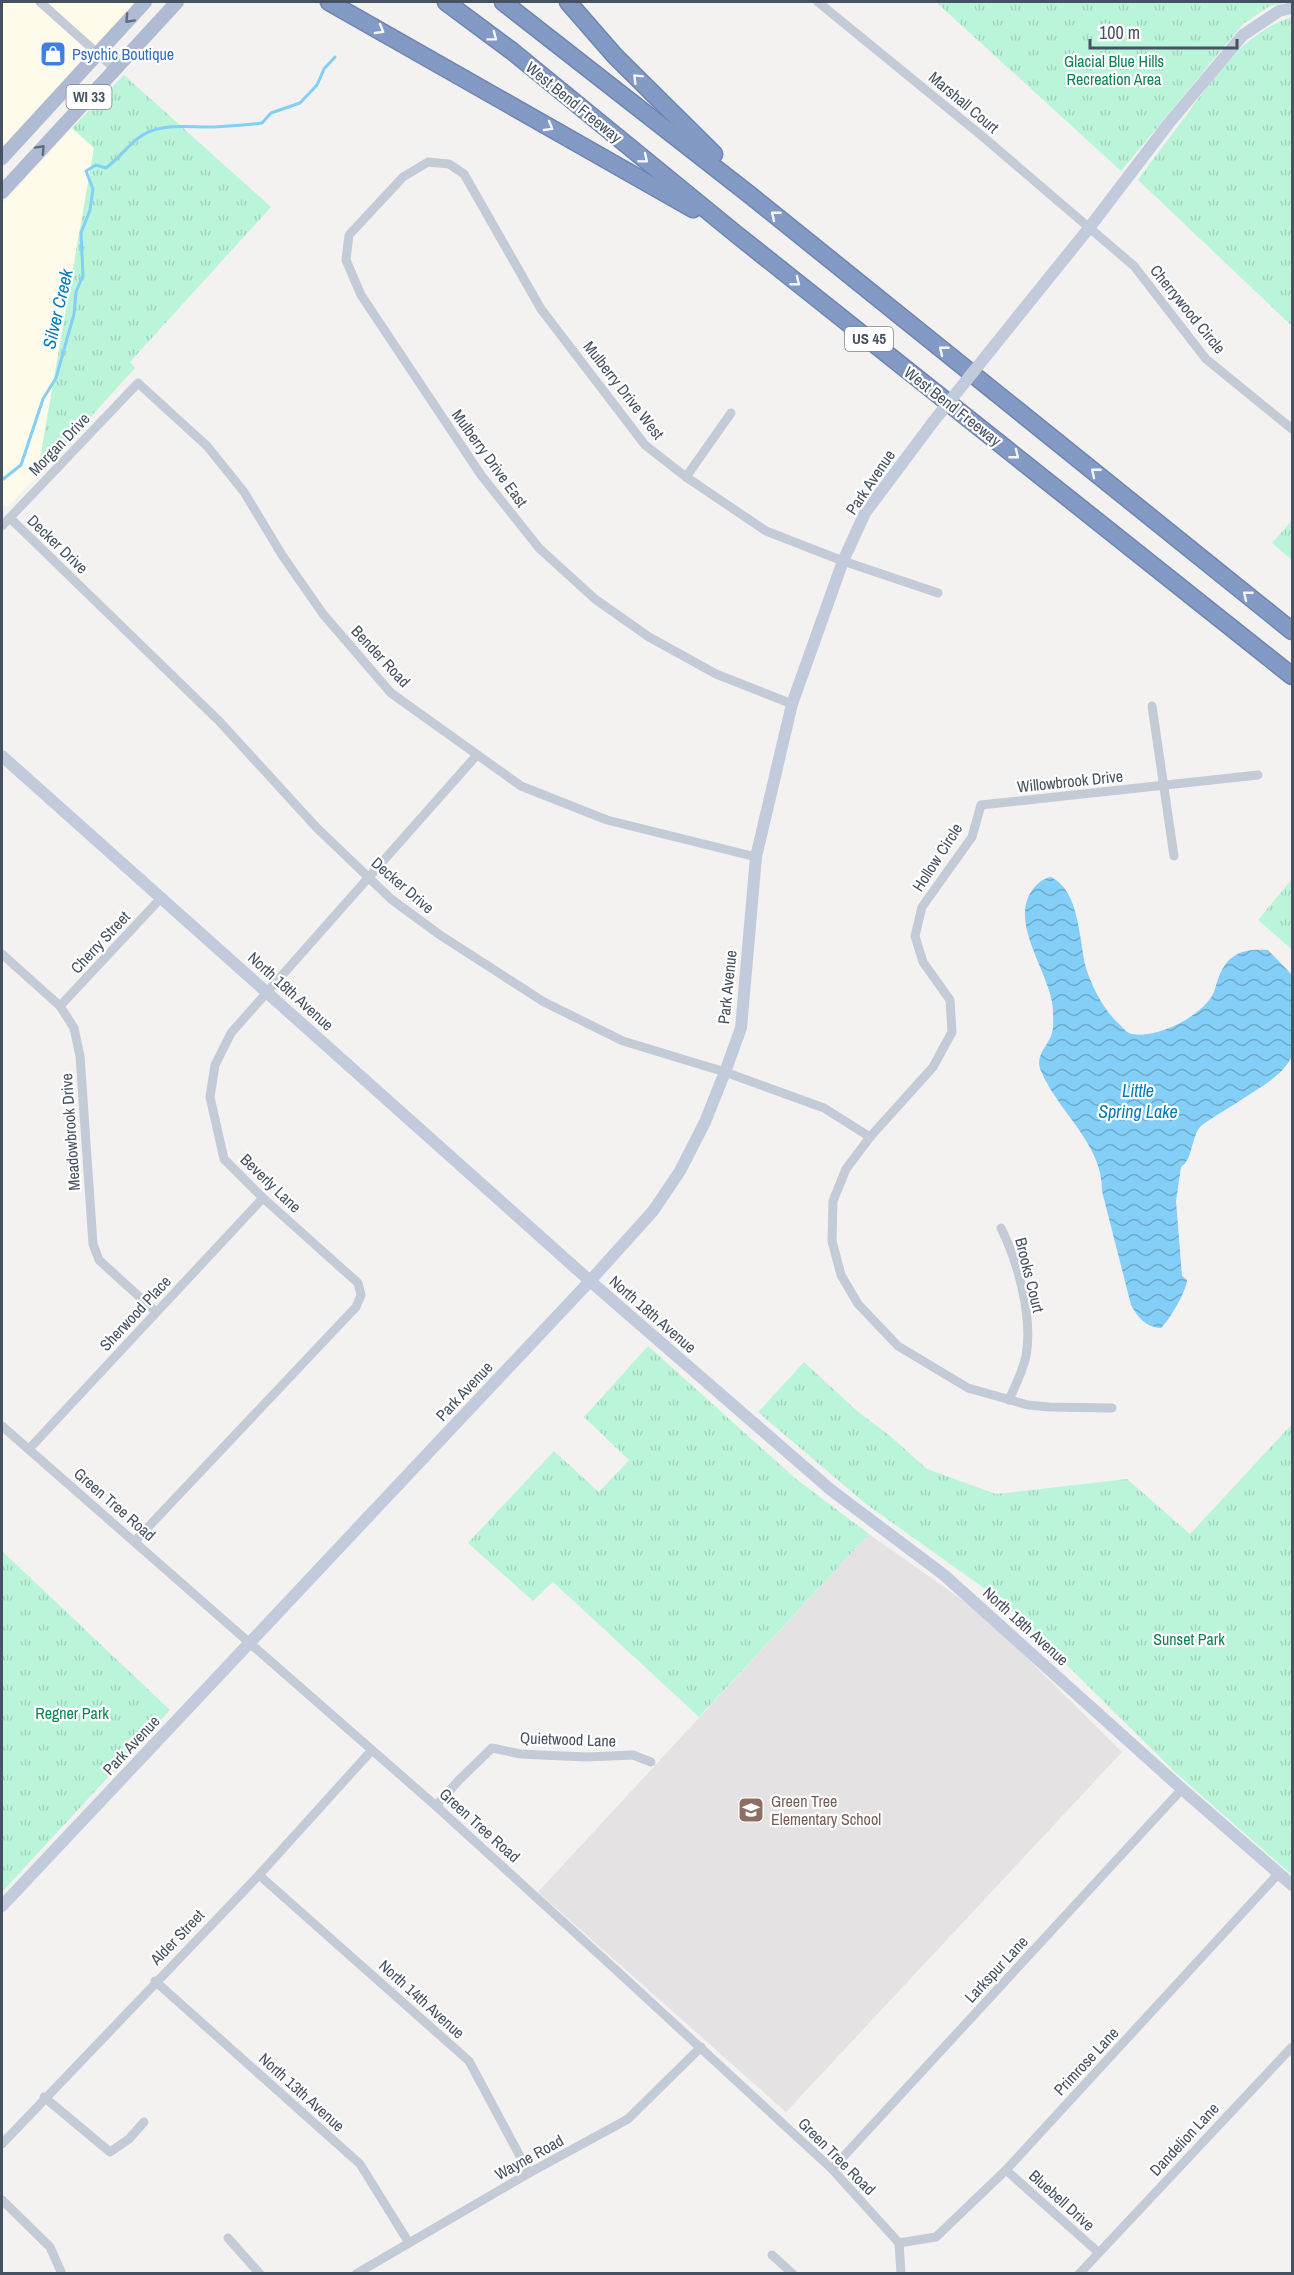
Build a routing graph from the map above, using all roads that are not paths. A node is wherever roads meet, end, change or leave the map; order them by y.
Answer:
1 (40, 2) edge
2 (145, 2) edge
3 (177, 2) edge
4 (329, 2) edge
5 (446, 2) edge
6 (503, 2) edge
7 (568, 2) edge
8 (818, 2) edge
9 (1293, 8) edge
10 (97, 54) junction
11 (115, 69) junction
12 (2, 158) edge
13 (449, 164) joint
14 (2, 192) edge
15 (750, 195) junction
16 (1089, 228) junction
17 (736, 234) junction
18 (138, 383) joint
19 (731, 413) dead end
20 (1293, 429) edge
21 (686, 477) junction
22 (10, 518) junction
23 (2, 526) edge
24 (843, 561) junction
25 (938, 593) dead end
26 (1293, 631) edge
27 (1293, 676) edge
28 (792, 704) junction
29 (1152, 706) dead end
30 (2, 756) edge
31 (476, 756) junction
32 (1258, 775) dead end
33 (1163, 787) junction
34 (981, 805) joint
35 (1174, 856) dead end
36 (756, 857) junction
37 (369, 877) junction
38 (161, 898) junction
39 (2, 954) edge
40 (268, 992) junction
41 (60, 1006) junction
42 (725, 1072) junction
43 (870, 1137) junction
44 (263, 1198) junction
45 (1001, 1228) dead end
46 (590, 1281) junction
47 (156, 1312) junction
48 (1009, 1400) junction
49 (1112, 1408) dead end
50 (2, 1426) edge
51 (29, 1449) junction
52 (135, 1541) junction
53 (250, 1643) junction
54 (372, 1750) junction
55 (651, 1762) dead end
56 (1182, 1790) junction
57 (436, 1806) junction
58 (1279, 1874) junction
59 (260, 1875) junction
60 (1293, 1886) edge
61 (2, 1906) edge
62 (155, 1981) junction
63 (701, 2047) junction
64 (1293, 2047) edge
65 (44, 2097) junction
66 (144, 2121) dead end
67 (2, 2144) edge
68 (832, 2169) junction
69 (1006, 2170) junction
70 (529, 2173) junction
71 (2, 2200) edge
72 (228, 2238) dead end
73 (899, 2242) junction
74 (409, 2243) junction
75 (1098, 2252) junction
76 (772, 2255) dead end
77 (62, 2274) edge
78 (260, 2274) edge
79 (356, 2274) edge
80 (793, 2274) edge
81 (901, 2274) edge
82 (1079, 2274) edge

1 - 10 street
2 -> 10 main road, WI 33
3 - 11 main road, WI 33
4 -> 17 highway
5 -> 17 highway, West Bend Freeway / US 45
6 - 15 highway, US 45
15 -> 7 highway
8 - 16 street, Marshall Court
9 - 16 street, Park Avenue
10 - 11 street
10 - 12 main road, WI 33
14 -> 11 main road, WI 33
13 - 21 street, Mulberry Drive West
13 - 28 street, Mulberry Drive East
26 -> 15 highway, US 45
16 - 20 street, Cherrywood Circle
16 - 24 street, Park Avenue, bridge
17 -> 27 highway, West Bend Freeway / US 45
18 - 22 street, Morgan Drive
18 - 31 street, Bender Road
19 - 21 street
21 - 24 street, Mulberry Drive West
22 - 23 street, Morgan Drive
22 - 37 street, Decker Drive
24 - 25 street, Mulberry Drive West
24 - 28 street, Park Avenue
28 - 36 street, Park Avenue
29 - 33 street
30 - 38 street, North 18th Avenue
31 - 36 street, Bender Road
31 - 37 street, Beverly Lane
32 - 33 street, Willowbrook Drive
33 - 34 street, Willowbrook Drive
33 - 35 street
34 - 43 street, Hollow Circle
36 - 42 street, Park Avenue
37 - 40 street, Beverly Lane
37 - 42 street, Decker Drive
38 - 40 street, North 18th Avenue
38 - 41 street, Cherry Street
39 - 41 street, Meadowbrook Drive
40 - 44 street, Beverly Lane
40 - 46 street, North 18th Avenue
41 - 47 street, Meadowbrook Drive
42 - 43 street, Decker Drive
42 - 46 street, Park Avenue
43 - 48 street, Hollow Circle
44 - 47 street, Sherwood Place
44 - 52 street, Beverly Lane
45 - 48 street, Brooks Court
46 - 53 street, Park Avenue
46 - 56 street, North 18th Avenue
47 - 51 street, Sherwood Place
48 - 49 street, Hollow Circle
50 - 51 street, Green Tree Road
51 - 52 street, Green Tree Road
52 - 53 street, Green Tree Road
53 - 54 street, Green Tree Road
53 - 61 street, Park Avenue
54 - 57 street, Green Tree Road
54 - 59 street, Alder Street
55 - 57 street, Quietwood Lane
56 - 58 street, North 18th Avenue
56 - 68 street, Larkspur Lane
57 - 63 street, Green Tree Road
58 - 60 street, North 18th Avenue
58 - 69 street, Primrose Lane
59 - 62 street, Alder Street
59 - 70 street, North 14th Avenue
62 - 65 street, Alder Street
62 - 74 street, North 13th Avenue
63 - 68 street, Green Tree Road
63 - 70 street, Wayne Road
64 - 75 street, Dandelion Lane
65 - 66 street
65 - 67 street, Alder Street
68 - 73 street, Green Tree Road
69 - 73 street, Primrose Lane
69 - 75 street, Bluebell Drive
70 - 74 street, Wayne Road
71 - 77 street
72 - 78 street
73 - 81 street
74 - 79 street, Wayne Road
75 - 82 street, Dandelion Lane
76 - 80 street

